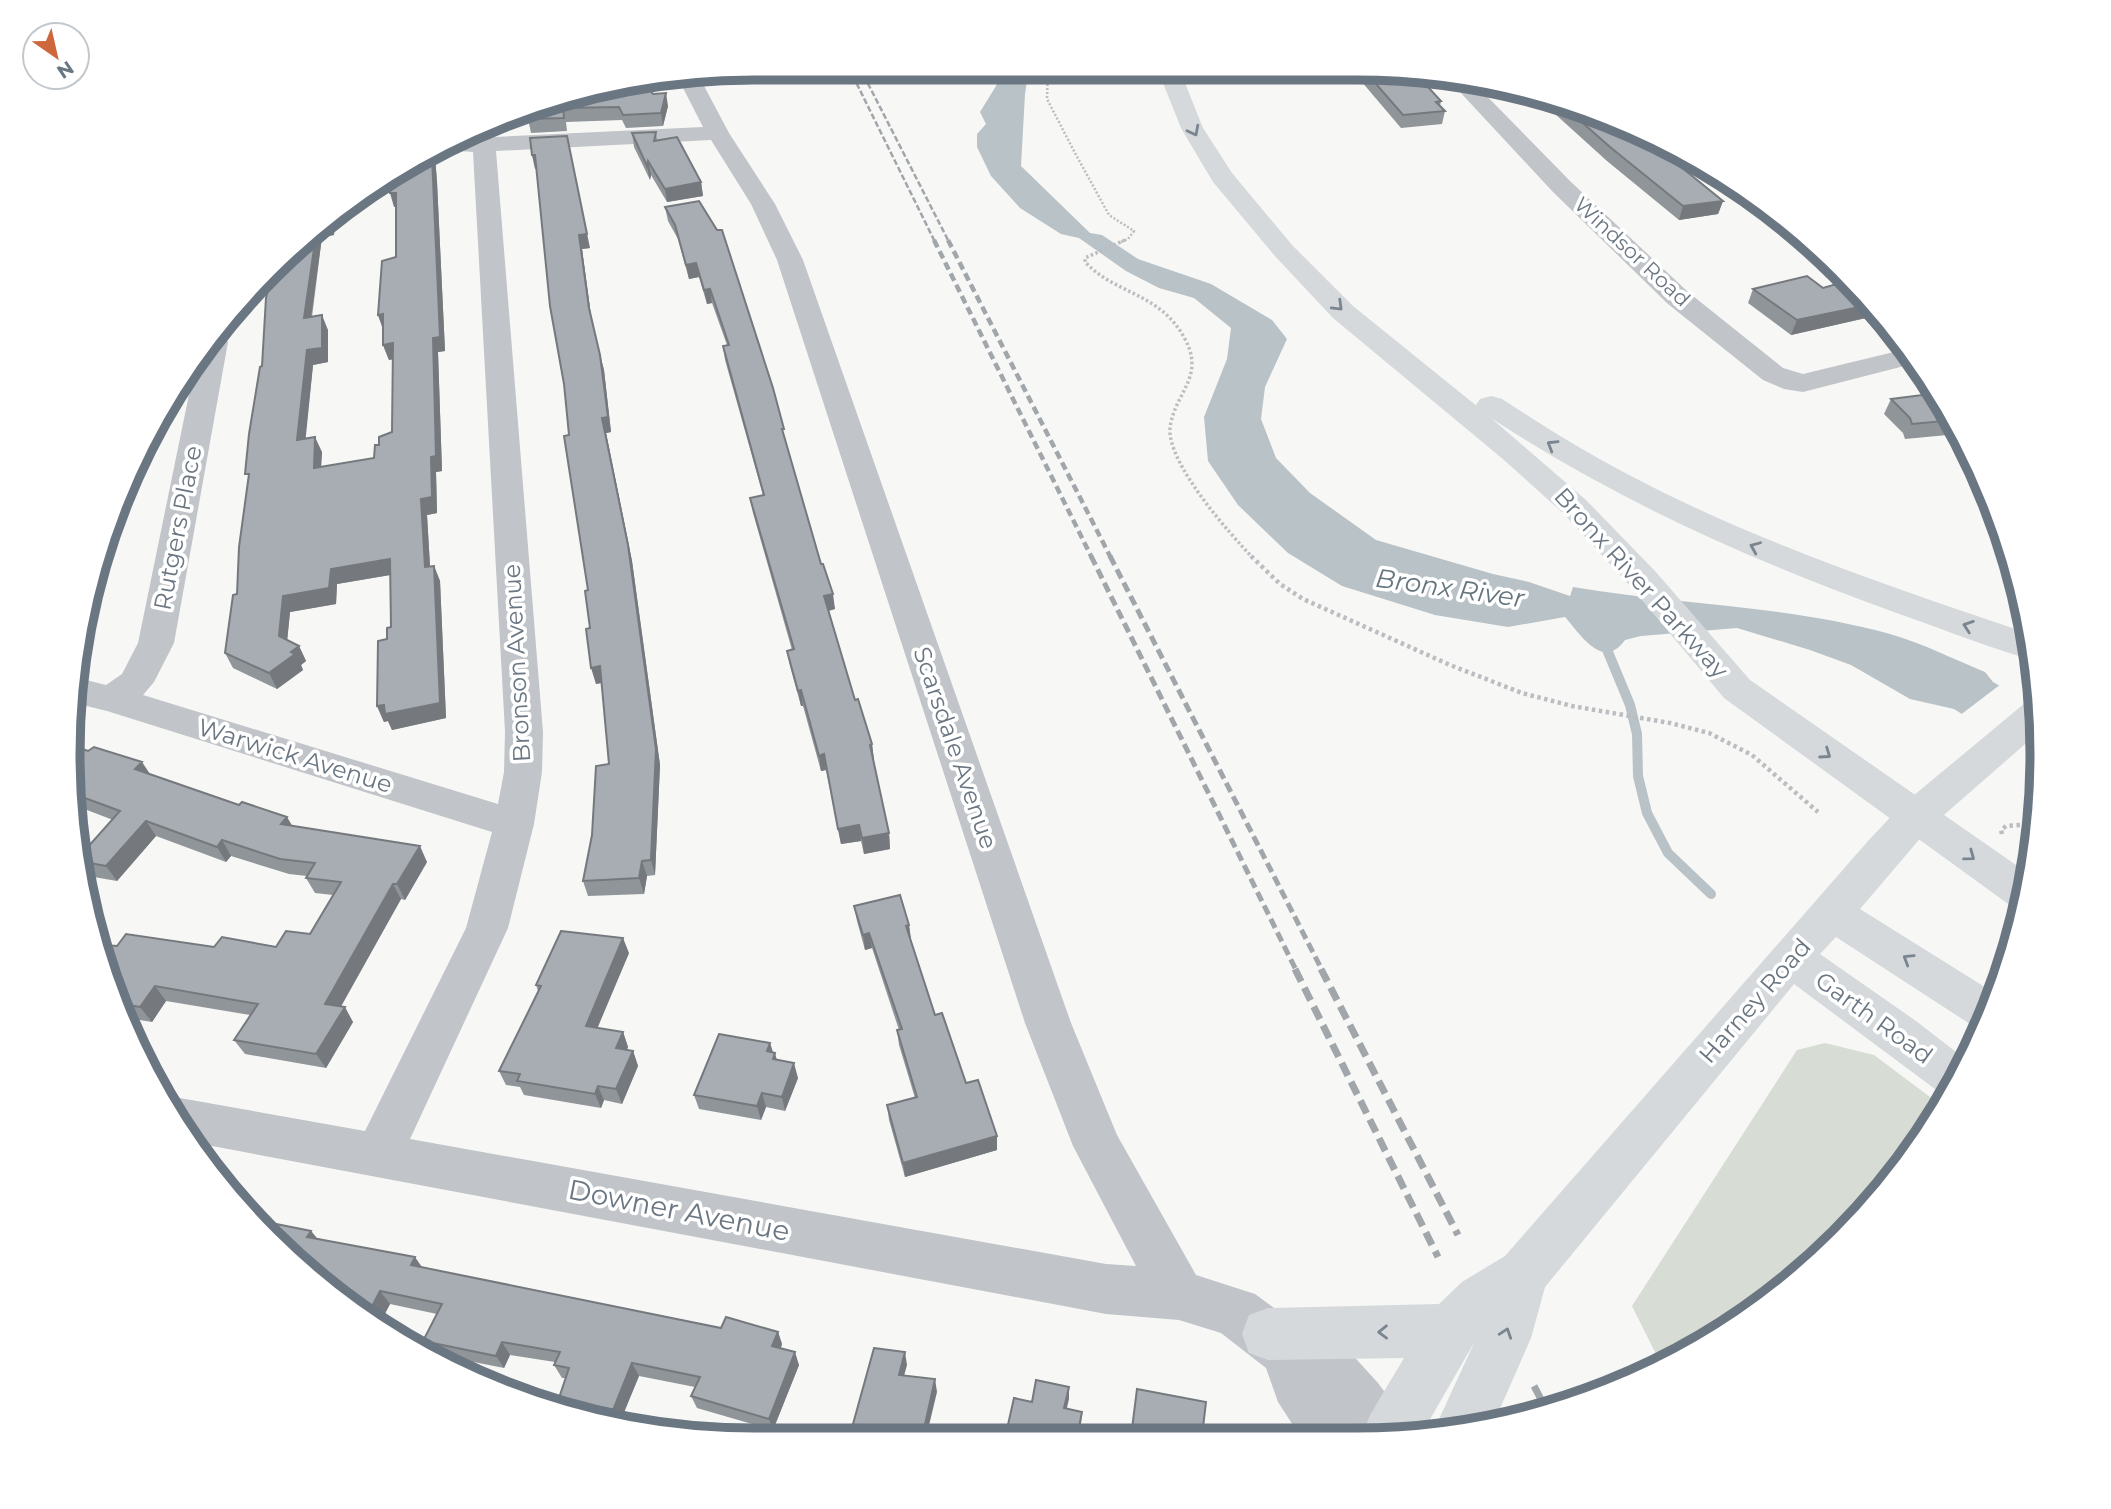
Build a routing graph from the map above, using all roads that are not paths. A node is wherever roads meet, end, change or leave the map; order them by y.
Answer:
1 (1173, 80) edge
2 (1194, 80) edge
3 (692, 84) edge
4 (1469, 90) edge
5 (718, 133) junction
6 (470, 146) edge
7 (211, 356) edge
8 (1901, 358) edge
9 (2021, 644) edge
10 (84, 692) edge
11 (112, 699) junction
12 (2029, 720) edge
13 (1915, 817) junction
14 (514, 824) junction
15 (2018, 888) edge
16 (1832, 913) junction
17 (1790, 957) junction
18 (1981, 1007) edge
19 (1950, 1074) edge
20 (189, 1121) edge
21 (379, 1154) junction
22 (1535, 1260) junction
23 (1179, 1295) junction
24 (1451, 1328) junction
25 (1278, 1343) junction
26 (1471, 1409) edge
27 (1394, 1427) edge
28 (1328, 1428) edge
29 (1377, 1428) edge

1 -> 13 main road, Bronx River Parkway
9 -> 2 main road, Bronx River Parkway
3 - 5 street, Scarsdale Avenue
4 - 8 street, Windsor Road
5 - 6 street
5 - 23 street, Scarsdale Avenue
6 - 14 street, Bronson Avenue
7 - 11 street, Rutgers Place
10 - 11 street, Warwick Avenue
11 - 14 street, Warwick Avenue
12 - 13 main road, Harney Road
13 -> 15 main road, Bronx River Parkway
13 - 16 main road, Harney Road
14 - 21 street, Bronson Avenue
16 - 17 main road, Harney Road
18 -> 16 main road
17 - 19 main road, Garth Road
17 - 22 main road, Harney Road
20 - 21 street, Downer Avenue
21 - 23 street, Downer Avenue
22 - 24 main road, Harney Road
26 -> 22 main road, Harney Road
23 - 25 street
24 -> 25 main road
24 - 27 main road, Harney Road
25 - 28 street
25 - 29 street

